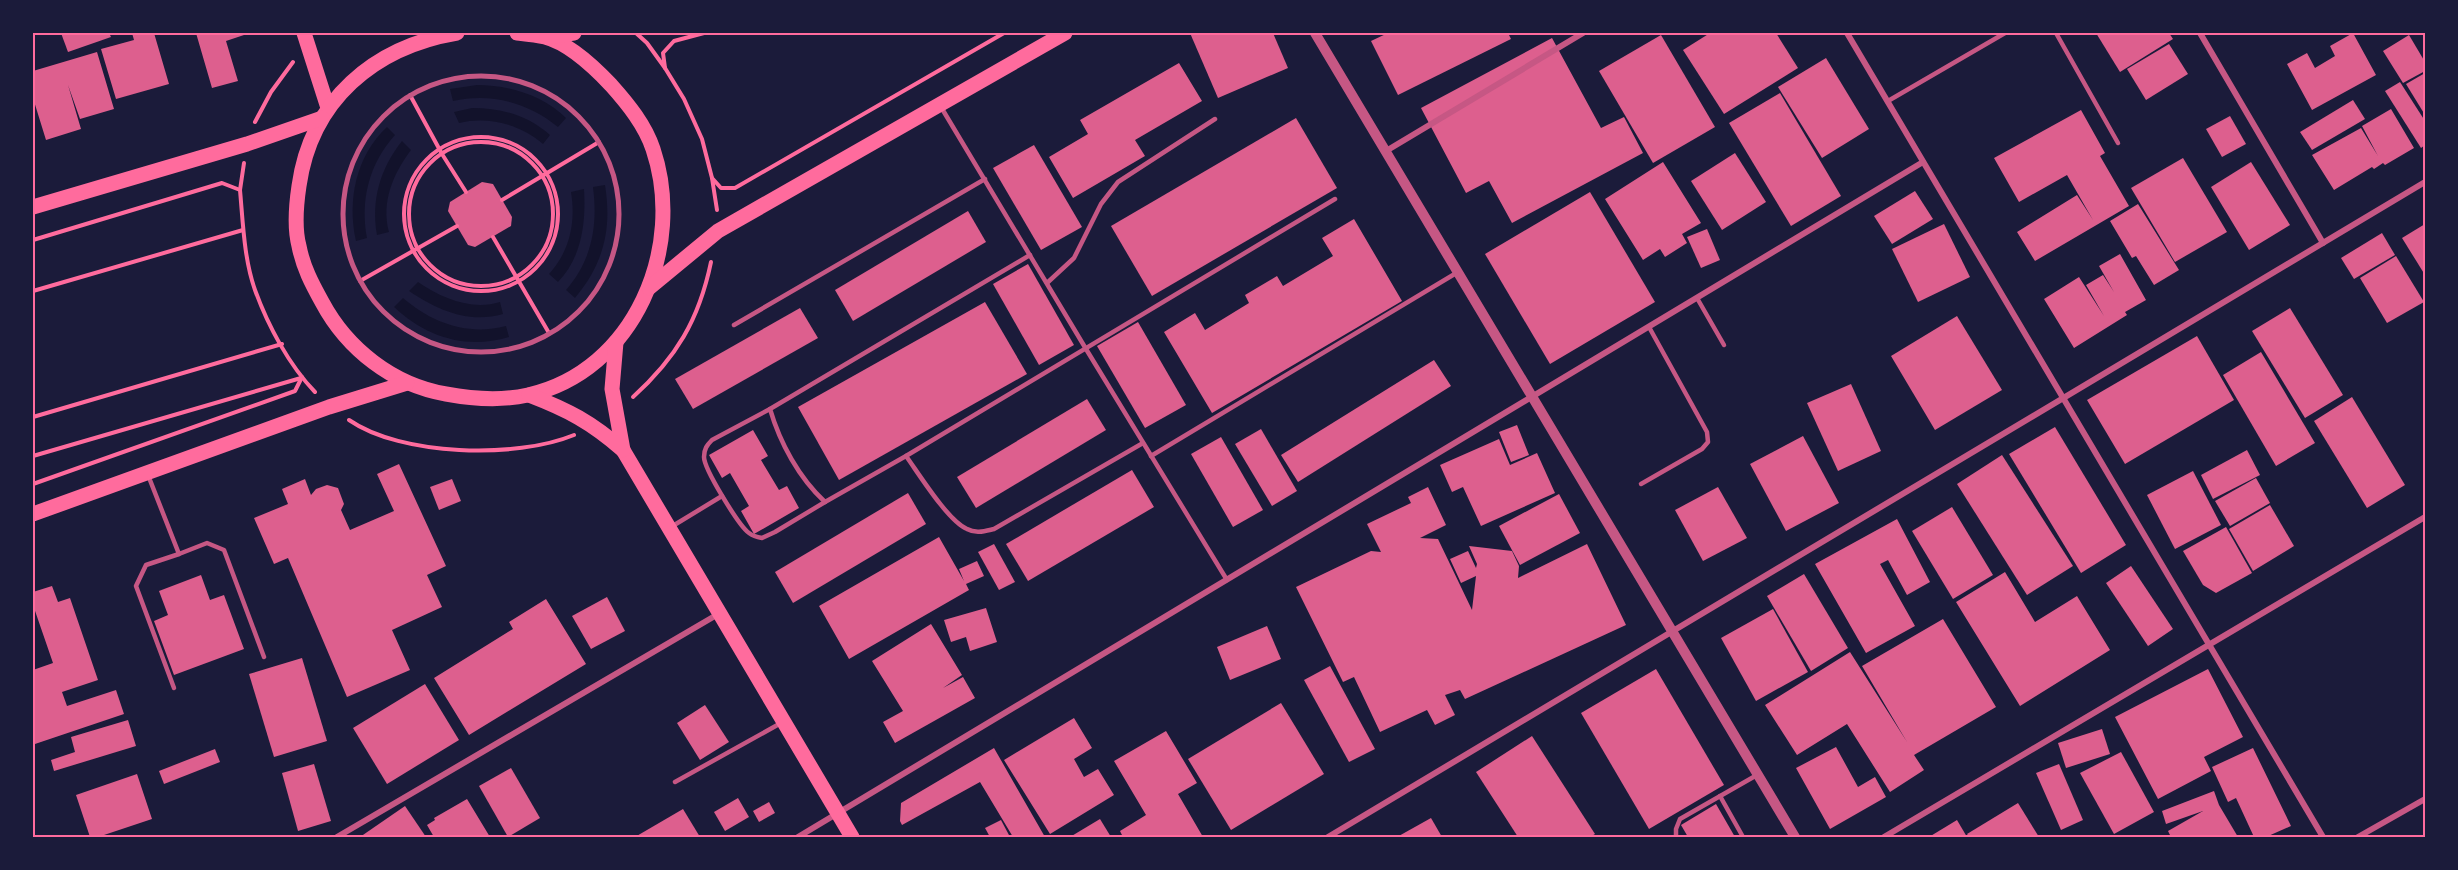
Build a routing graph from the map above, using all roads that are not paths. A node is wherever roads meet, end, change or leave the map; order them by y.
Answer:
1 (304, 33) edge
2 (457, 33) edge
3 (517, 33) edge
4 (574, 33) edge
5 (1065, 33) edge
6 (1315, 33) edge
7 (1583, 33) edge
8 (1847, 33) edge
9 (2005, 33) edge
10 (2056, 33) edge
11 (2200, 33) edge
12 (547, 37) junction
13 (1888, 101) junction
14 (940, 104) junction
15 (325, 113) junction
16 (1215, 119) dead end
17 (2118, 143) dead end
18 (1386, 151) junction
19 (1923, 162) junction
20 (985, 179) junction
21 (2425, 182) edge
22 (1335, 199) dead end
23 (33, 207) edge
24 (2323, 243) junction
25 (1030, 255) junction
26 (1458, 272) junction
27 (1047, 283) junction
28 (650, 288) junction
29 (1697, 298) junction
30 (734, 326) dead end
31 (1648, 327) junction
32 (549, 333) joint
33 (616, 342) junction
34 (1724, 345) dead end
35 (1086, 349) junction
36 (407, 383) junction
37 (529, 395) junction
38 (1533, 397) junction
39 (2063, 398) junction
40 (770, 409) junction
41 (1143, 443) junction
42 (623, 450) junction
43 (906, 456) junction
44 (1151, 456) junction
45 (147, 473) junction
46 (1641, 484) dead end
47 (722, 496) junction
48 (825, 502) junction
49 (33, 514) edge
50 (2425, 517) edge
51 (669, 528) junction
52 (179, 554) junction
53 (1227, 580) junction
54 (720, 614) junction
55 (1672, 631) junction
56 (2209, 645) junction
57 (264, 657) dead end
58 (174, 688) dead end
59 (784, 721) junction
60 (1758, 775) junction
61 (675, 782) dead end
62 (1720, 796) junction
63 (2425, 799) edge
64 (838, 813) junction
65 (338, 837) edge
66 (798, 837) edge
67 (852, 837) edge
68 (1328, 837) edge
69 (1676, 837) edge
70 (1743, 837) edge
71 (1795, 837) edge
72 (1884, 837) edge
73 (2323, 837) edge
74 (2358, 837) edge

1 - 15 main road
2 - 15 main road
3 - 12 main road
4 - 12 main road
5 - 14 main road
6 - 18 street
7 - 18 street
8 - 13 street
9 - 13 lane
10 - 17 lane
11 - 24 street
12 - 28 main road
13 - 19 street
14 - 20 lane
14 - 28 main road
15 - 23 main road
15 - 36 main road
16 - 27 lane
18 - 26 street
19 - 29 street
19 - 39 street
20 - 25 lane
20 - 30 lane
21 - 24 street
22 - 35 lane
24 - 39 street
25 - 27 lane
25 - 40 lane
26 - 38 street
26 - 44 lane
27 - 35 lane
28 - 33 main road
29 - 31 street
29 - 34 lane
31 - 38 street
31 - 46 lane
32 - 32 street
33 - 37 main road
33 - 42 main road
35 - 41 lane
35 - 43 lane
36 - 37 main road
36 - 45 main road
37 - 42 main road
38 - 53 street
38 - 55 street
39 - 55 street
39 - 56 street
40 - 47 lane
40 - 48 lane
41 - 43 lane
41 - 44 lane
42 - 51 main road
43 - 48 lane
44 - 53 lane
45 - 49 main road
45 - 52 lane
47 - 48 lane
47 - 51 lane
50 - 56 street
51 - 54 main road
52 - 57 lane
52 - 58 lane
53 - 64 street
54 - 59 main road
54 - 65 street
55 - 60 street
55 - 68 street
56 - 72 street
56 - 73 street
59 - 61 lane
59 - 64 main road
60 - 62 lane
60 - 71 street
62 - 69 lane
62 - 70 lane
63 - 74 street
64 - 66 street
64 - 67 main road

